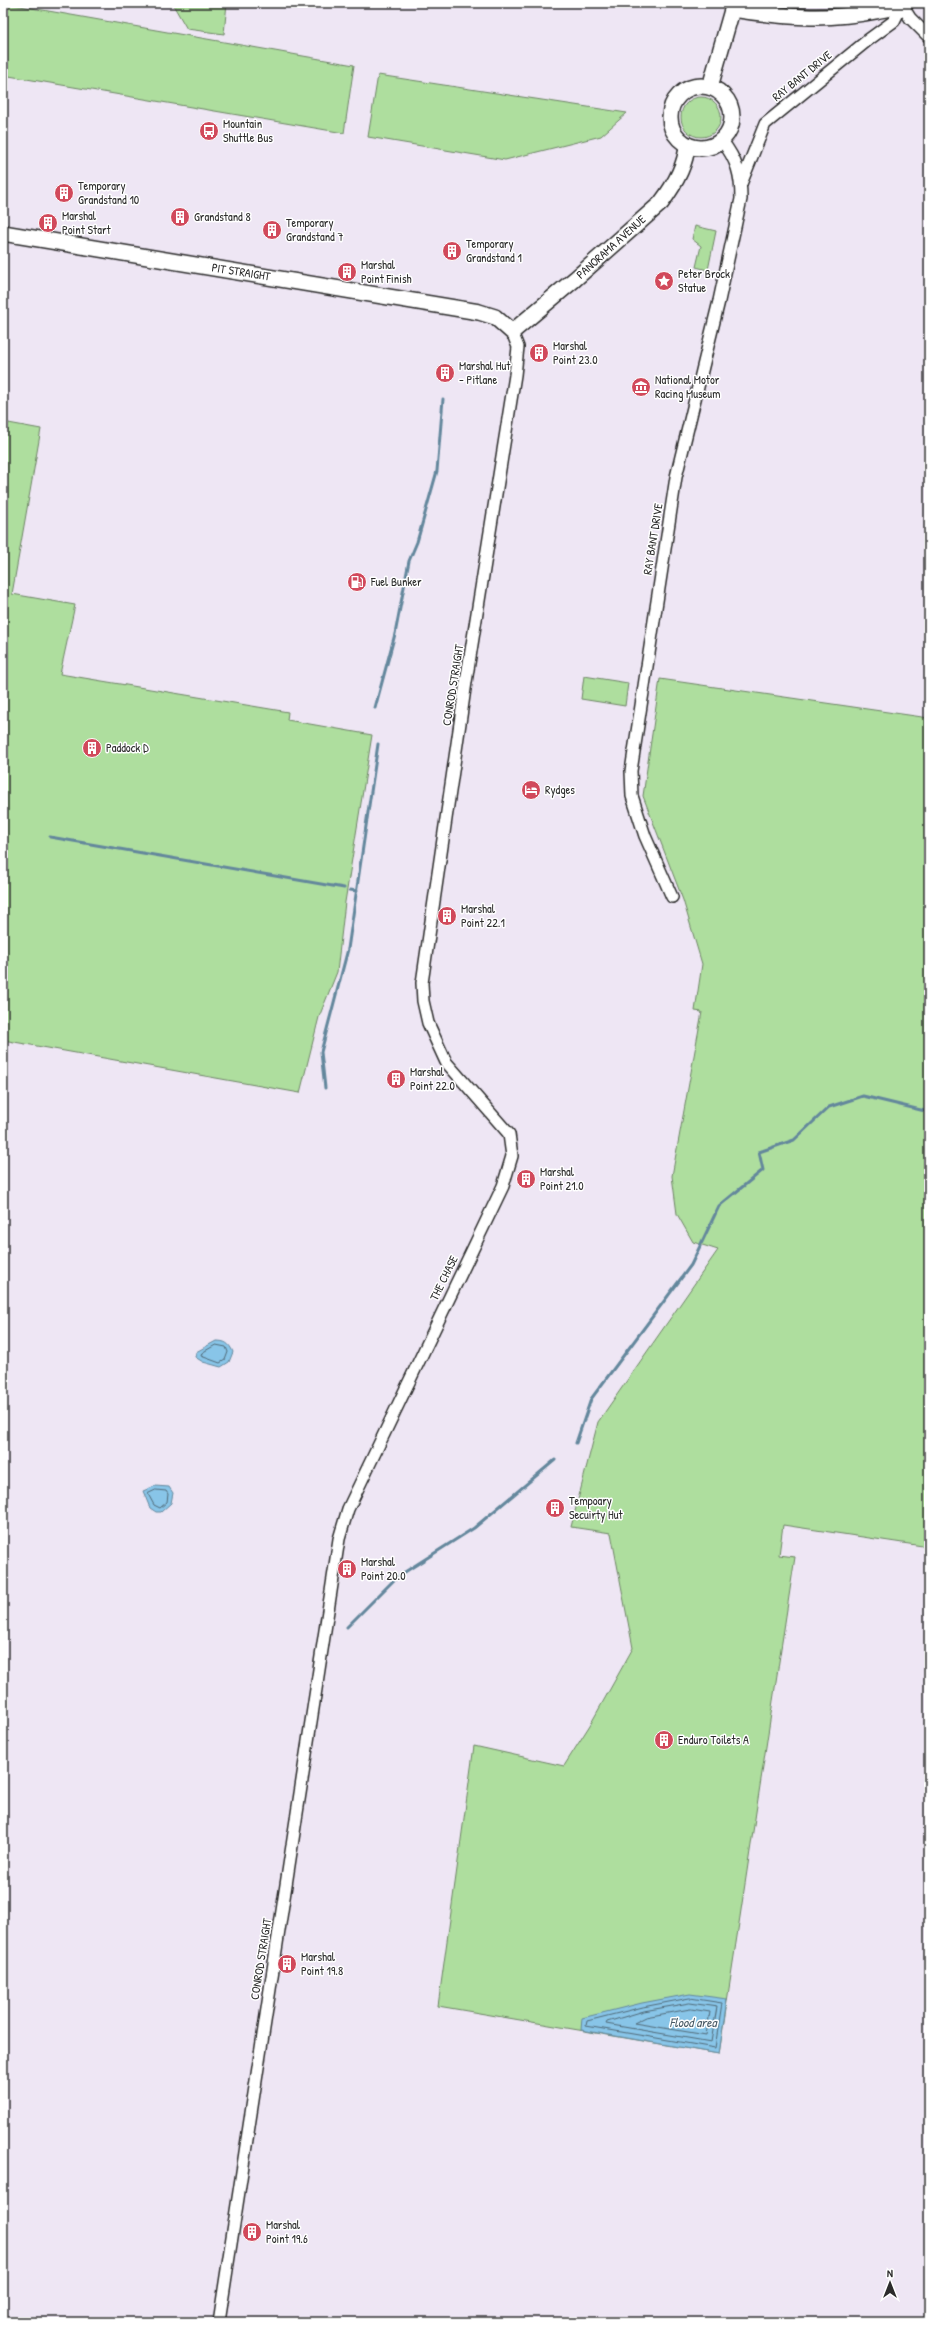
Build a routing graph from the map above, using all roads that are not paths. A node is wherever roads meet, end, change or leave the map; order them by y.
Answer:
1 (904, 4) edge
2 (734, 6) edge
3 (929, 37) edge
4 (710, 87) junction
5 (722, 141) junction
6 (687, 145) junction
7 (741, 184) junction
8 (3, 233) edge
9 (512, 332) junction
10 (672, 897) dead end
11 (422, 983) joint
12 (328, 1599) joint
13 (220, 2322) edge

1 - 2 street
1 - 3 street
1 - 7 street, RAY BANT DRIVE
2 - 4 street
4 - 5 street
4 - 6 street
5 - 6 street
5 - 7 street, RAY BANT DRIVE
6 - 9 street, PANORAMA AVENUE
7 - 10 street, RAY BANT DRIVE
8 - 9 street, PIT STRAIGHT
9 - 11 street, CONROD STRAIGHT
11 - 12 street, THE CHASE
12 - 13 street, CONROD STRAIGHT

